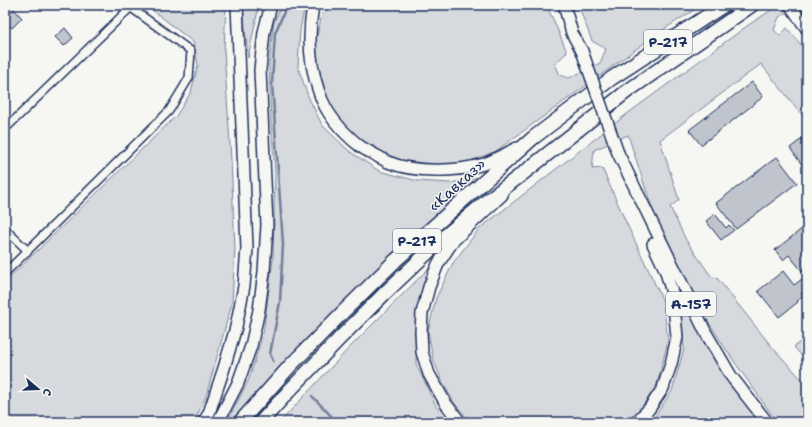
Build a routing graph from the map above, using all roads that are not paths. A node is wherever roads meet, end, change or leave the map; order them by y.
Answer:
1 (237, 5) edge
2 (271, 5) edge
3 (313, 5) edge
4 (564, 5) edge
5 (570, 5) edge
6 (724, 5) edge
7 (752, 5) edge
8 (790, 5) edge
9 (129, 6) edge
10 (807, 29) edge
11 (582, 51) junction
12 (5, 129) edge
13 (533, 138) junction
14 (521, 175) junction
15 (629, 178) junction
16 (5, 229) edge
17 (28, 251) junction
18 (5, 273) edge
19 (204, 422) edge
20 (218, 422) edge
21 (240, 422) edge
22 (262, 422) edge
23 (460, 422) edge
24 (636, 422) edge
25 (767, 422) edge

1 - 19 main road
2 - 20 main road
3 - 13 main road
4 - 11 main road
5 - 11 main road, А-157
6 - 13 highway, «Кавказ» / Р-217
7 - 14 highway, Р-217
8 - 10 main road
9 - 12 street
9 - 17 street
11 - 15 main road, А-157, bridge
13 - 21 highway, «Кавказ» / Р-217
14 - 22 highway, «Кавказ» / Р-217
14 - 23 main road
15 - 24 main road
15 - 25 main road, А-157
16 - 17 street
17 - 18 street

